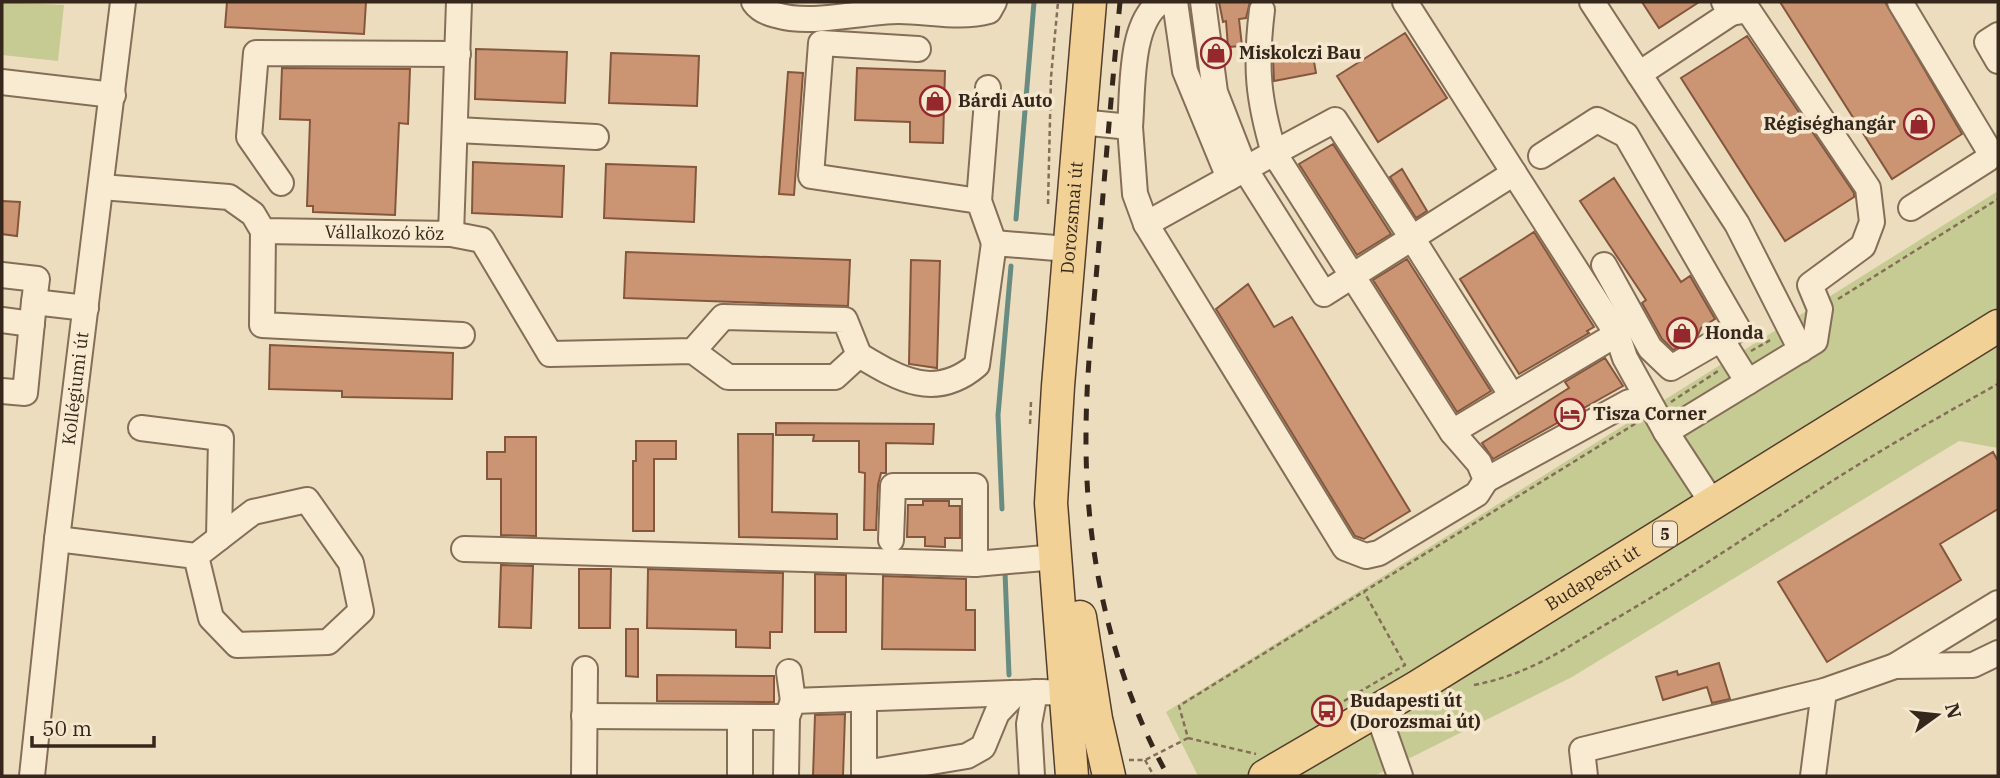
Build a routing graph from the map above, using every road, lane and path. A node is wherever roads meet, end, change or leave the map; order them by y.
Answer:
1 (123, 2) edge
2 (459, 2) edge
3 (754, 2) edge
4 (994, 2) edge
5 (1090, 2) edge
6 (1161, 2) edge
7 (1175, 2) edge
8 (1203, 2) edge
9 (1405, 2) edge
10 (1592, 2) edge
11 (1900, 2) edge
12 (1727, 7) edge
13 (1262, 10) dead end
14 (1998, 35) edge
15 (918, 49) dead end
16 (458, 54) junction
17 (1998, 61) edge
18 (1639, 74) junction
19 (2, 82) edge
20 (988, 88) dead end
21 (113, 95) junction
22 (1080, 122) junction
23 (1130, 127) junction
24 (457, 130) junction
25 (597, 137) dead end
26 (1274, 153) junction
27 (1541, 156) dead end
28 (1237, 173) junction
29 (1514, 173) junction
30 (281, 183) dead end
31 (101, 187) junction
32 (1998, 200) edge
33 (979, 201) junction
34 (1911, 208) dead end
35 (1146, 224) junction
36 (263, 231) junction
37 (451, 234) junction
38 (1412, 239) junction
39 (994, 243) junction
40 (1068, 249) junction
41 (1604, 265) dead end
42 (2, 275) edge
43 (1351, 277) junction
44 (86, 308) junction
45 (1821, 309) junction
46 (33, 313) junction
47 (2, 320) edge
48 (1790, 328) junction
49 (1996, 328) edge
50 (1617, 334) junction
51 (462, 335) dead end
52 (1721, 339) junction
53 (1801, 350) junction
54 (693, 351) junction
55 (859, 355) junction
56 (1734, 361) junction
57 (1748, 382) junction
58 (1998, 384) edge
59 (2, 391) edge
60 (1512, 396) junction
61 (1629, 402) dead end
62 (1660, 423) junction
63 (141, 428) dead end
64 (1055, 432) junction
65 (1452, 432) junction
66 (1486, 480) junction
67 (1713, 504) junction
68 (219, 538) junction
69 (57, 539) junction
70 (891, 540) dead end
71 (464, 549) dead end
72 (196, 556) junction
73 (1056, 558) junction
74 (975, 564) junction
75 (1364, 592) junction
76 (1998, 603) edge
77 (1998, 653) edge
78 (1895, 666) junction
79 (585, 669) dead end
80 (789, 672) dead end
81 (1474, 685) dead end
82 (1824, 691) junction
83 (1039, 693) junction
84 (864, 700) junction
85 (790, 709) junction
86 (1377, 711) junction
87 (584, 716) junction
88 (740, 716) junction
89 (1096, 719) junction
90 (1328, 726) junction
91 (1188, 738) junction
92 (1145, 760) junction
93 (1265, 766) edge
94 (1115, 768) edge
95 (864, 775) edge
96 (32, 776) edge
97 (584, 776) edge
98 (740, 776) edge
99 (786, 776) edge
100 (1032, 776) edge
101 (1072, 776) edge
102 (1154, 776) edge
103 (1293, 776) edge
104 (1400, 776) edge
105 (1585, 776) edge
106 (1813, 776) edge

1 - 21 street, Kollégiumi út
2 - 16 street, Vállalkozó köz
3 - 4 street
5 - 22 main road, Dorozsmai út
6 - 23 street
7 - 28 street
8 - 28 street
9 - 29 street
10 - 18 street
11 - 34 street
12 - 18 street
12 - 45 street
13 - 26 street
14 - 17 street
15 - 33 street
16 - 24 street, Vállalkozó köz
16 - 30 street
18 - 48 street
19 - 21 street
20 - 33 street
21 - 31 street, Kollégiumi út
22 - 23 street
22 - 40 main road, Dorozsmai út
23 - 35 street
24 - 25 street
24 - 37 street, Vállalkozó köz
26 - 28 street
26 - 38 street
26 - 43 street
27 - 52 street
28 - 35 street
28 - 43 street
29 - 38 street
29 - 50 street
31 - 36 street
31 - 44 street, Kollégiumi út
32 - 45 path
33 - 39 street
35 - 66 street
36 - 37 street, Vállalkozó köz
36 - 51 street
37 - 54 street
38 - 43 street
38 - 60 street
39 - 40 street
39 - 55 street
40 - 64 main road, Dorozsmai út
41 - 52 street
42 - 46 street
43 - 65 street
44 - 46 street
44 - 69 street, Kollégiumi út
45 - 53 street
46 - 47 street
46 - 59 street
48 - 53 street
48 - 56 path
49 - 67 main road, Budapesti út / 5
50 - 60 street
50 - 62 street
52 - 56 street
53 - 57 street
54 - 55 street
54 - 55 street
56 - 57 street
56 - 62 path
57 - 62 street
58 - 81 path
60 - 65 street
61 - 66 street
62 - 67 street
62 - 75 path
63 - 68 street
64 - 73 main road, Dorozsmai út
64 - 89 main road, Dorozsmai út
65 - 66 street
67 - 86 main road, Budapesti út / 5
68 - 72 street
68 - 72 street
69 - 72 street
69 - 96 street, Kollégiumi út
70 - 74 street
71 - 74 street
73 - 74 street
73 - 83 main road, Dorozsmai út
75 - 90 path
75 - 91 path
76 - 78 street
77 - 78 street
78 - 82 street
79 - 87 street
80 - 85 street
82 - 105 street
82 - 106 street
83 - 84 street
83 - 89 street
83 - 95 street
83 - 100 street
83 - 101 main road, Dorozsmai út
84 - 85 street
84 - 95 street
85 - 88 street
85 - 99 street
86 - 90 main road, Budapesti út / 5
86 - 104 street
87 - 88 street
87 - 97 street
88 - 98 street
89 - 94 main road, Dorozsmai út
90 - 93 main road, Budapesti út / 5
90 - 103 main road, Budapesti út / 5
91 - 92 path
91 - 93 path
92 - 94 path
92 - 102 path

